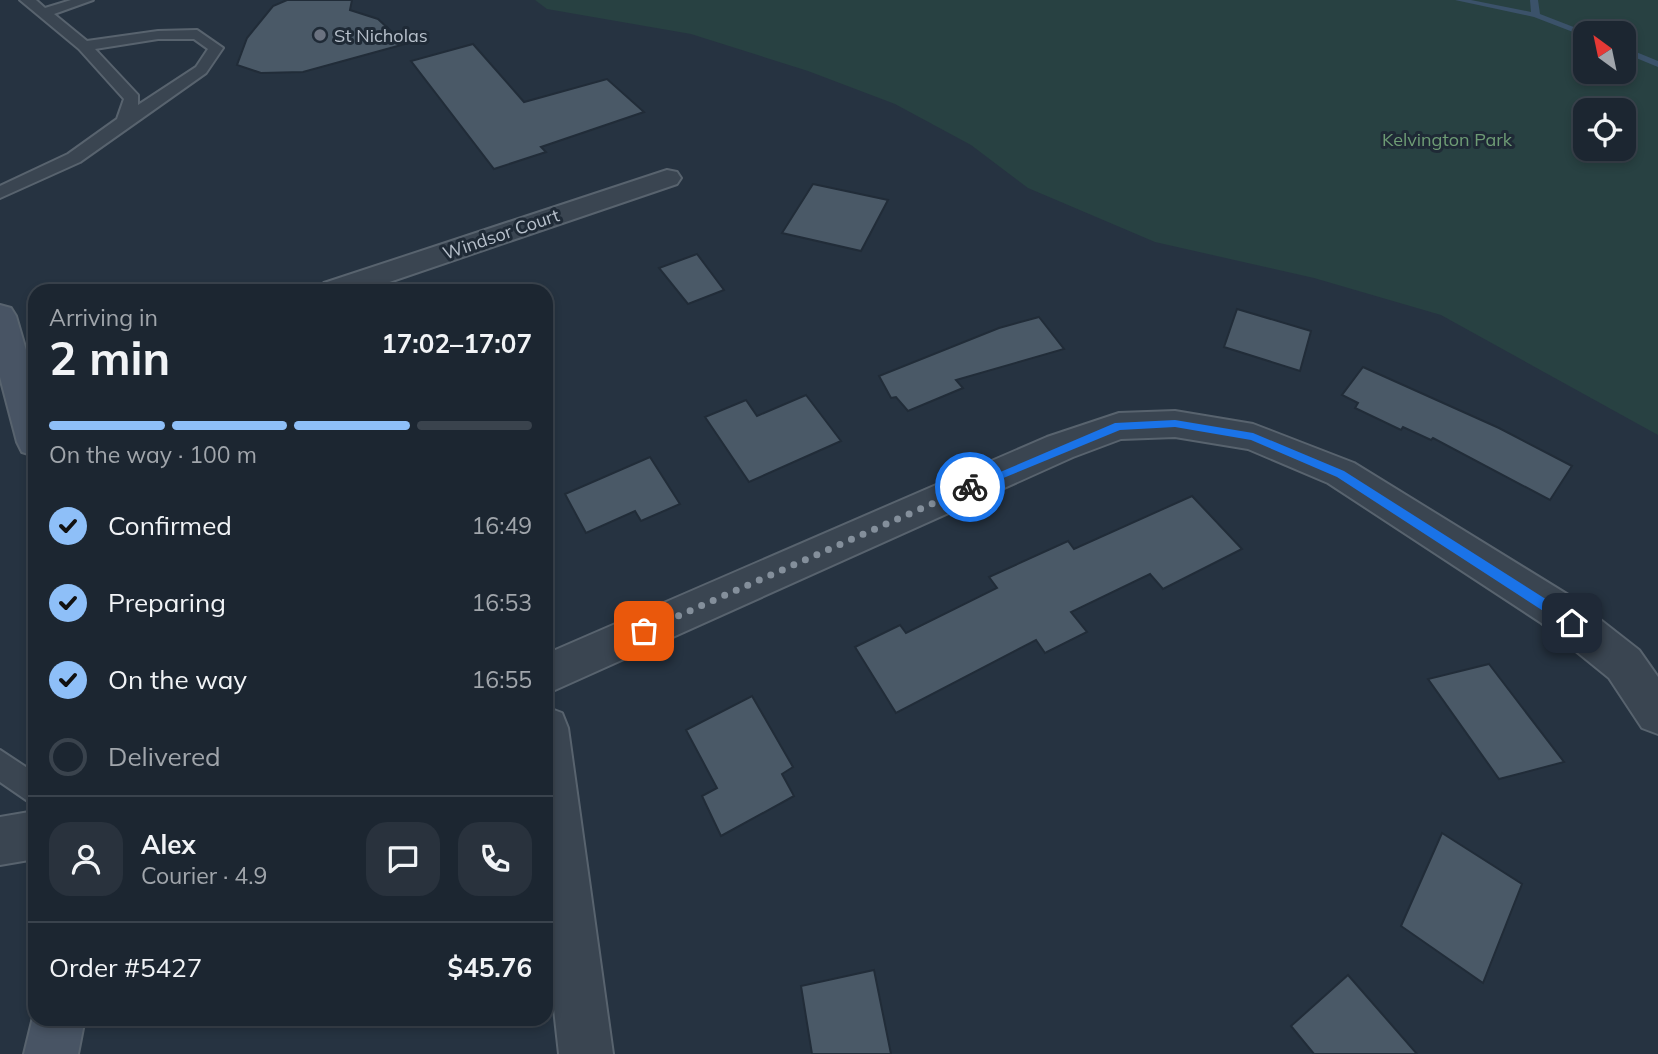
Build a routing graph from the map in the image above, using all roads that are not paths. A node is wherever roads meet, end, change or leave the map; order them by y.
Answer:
1 (27, 0) edge
2 (86, 0) edge
3 (43, 13) junction
4 (84, 46) junction
5 (125, 121) junction
6 (667, 178) dead end
7 (0, 193) edge
8 (353, 284) edge
9 (0, 316) edge
10 (28, 394) edge
11 (553, 671) edge
12 (1658, 713) edge
13 (0, 764) edge
14 (553, 785) edge
15 (28, 786) edge
16 (28, 836) edge
17 (0, 841) edge
18 (56, 1026) edge
19 (51, 1054) edge
20 (586, 1054) edge

1 - 3 lane
2 - 3 lane
3 - 4 lane
4 - 5 lane
4 - 5 lane
5 - 7 lane
6 - 8 street, Windsor Court
9 - 10 main road
11 - 12 street
13 - 15 lane
14 - 20 street
16 - 17 street
18 - 19 main road

